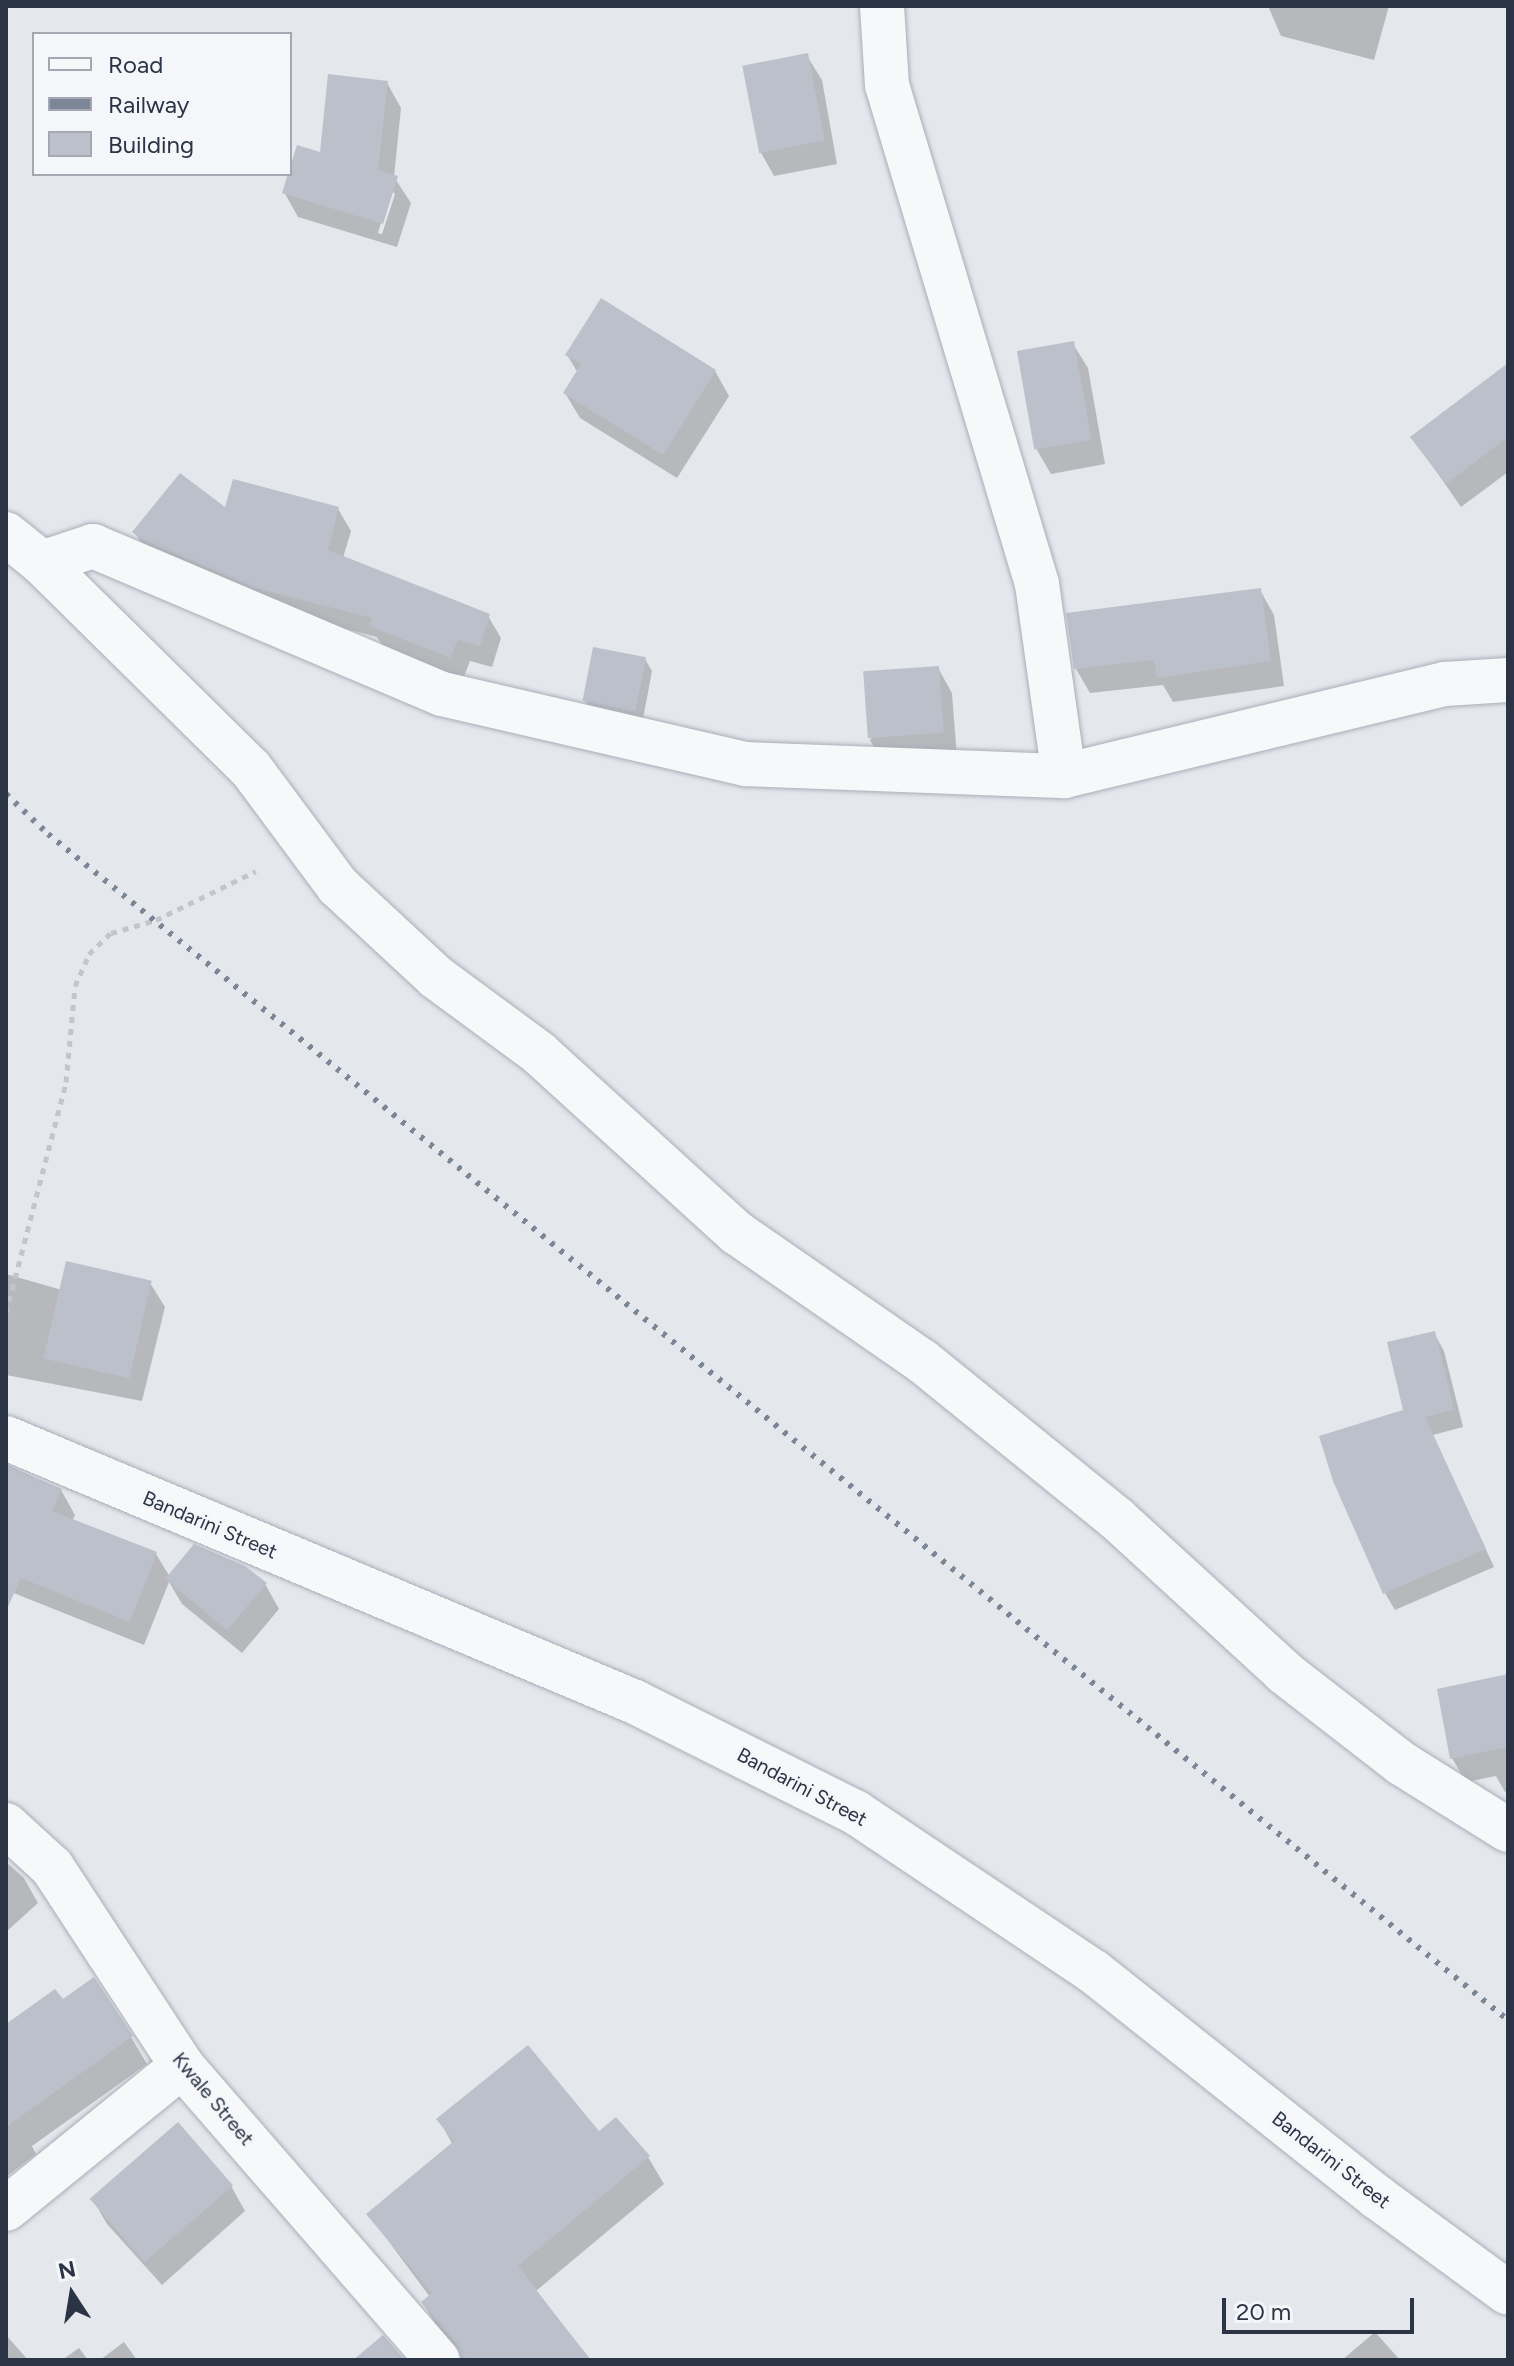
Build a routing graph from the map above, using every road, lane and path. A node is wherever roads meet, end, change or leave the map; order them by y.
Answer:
1 (882, 6) edge
2 (6, 534) edge
3 (42, 563) junction
4 (1508, 680) edge
5 (1064, 776) junction
6 (301, 836) junction
7 (6, 1313) edge
8 (6, 1438) edge
9 (6, 1825) edge
10 (1508, 1830) edge
11 (182, 2066) junction
12 (6, 2209) edge
13 (1508, 2293) edge
14 (438, 2360) edge

1 - 5 street
2 - 3 street
3 - 5 street
3 - 6 street
4 - 5 street
6 - 7 path
6 - 10 street
8 - 13 street, Bandarini Street
9 - 11 street, Kwale Street
11 - 12 street
11 - 14 street, Kwale Street

